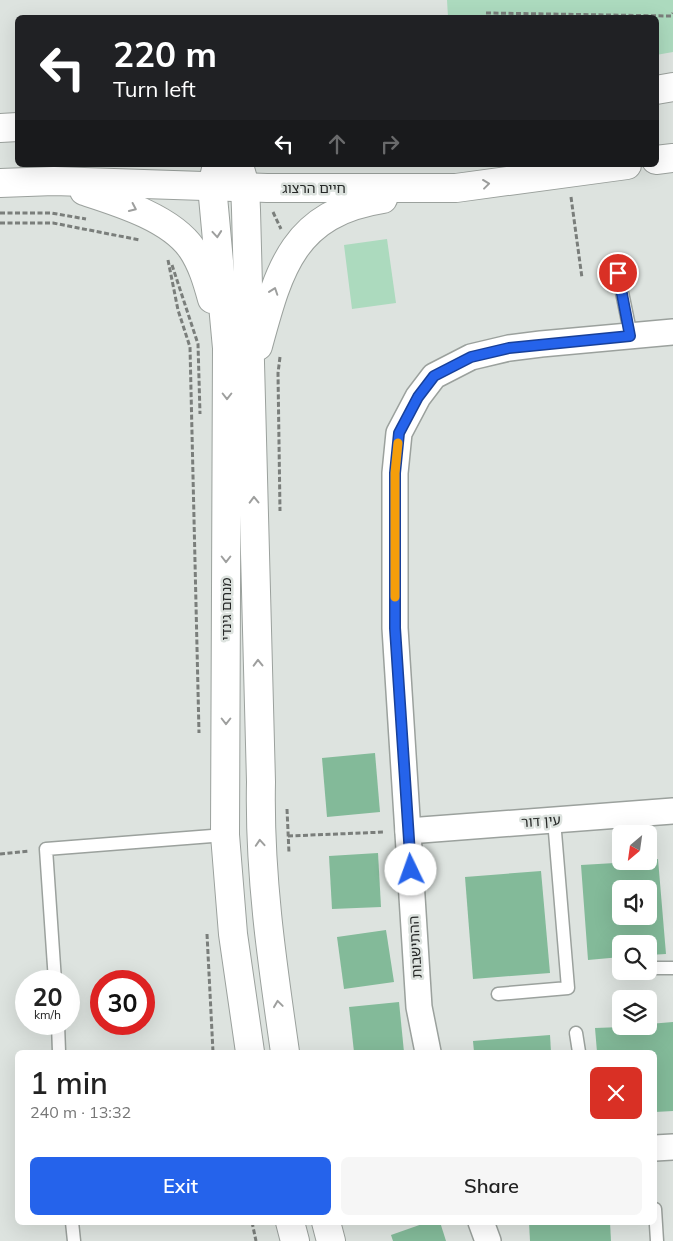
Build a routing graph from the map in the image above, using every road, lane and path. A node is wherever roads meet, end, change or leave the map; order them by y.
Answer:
1 (486, 12) dead end
2 (673, 14) edge
3 (625, 15) edge
4 (659, 16) edge
5 (673, 88) edge
6 (659, 90) edge
7 (15, 127) edge
8 (0, 128) edge
9 (673, 158) edge
10 (659, 160) edge
11 (614, 167) edge
12 (568, 174) junction
13 (215, 175) edge
14 (250, 180) edge
15 (54, 181) junction
16 (0, 183) edge
17 (456, 188) junction
18 (0, 213) edge
19 (96, 221) dead end
20 (0, 223) edge
21 (146, 241) dead end
22 (292, 252) junction
23 (618, 273) dead end
24 (582, 278) dead end
25 (673, 332) edge
26 (630, 336) junction
27 (227, 348) junction
28 (281, 353) dead end
29 (250, 372) junction
30 (200, 422) dead end
31 (280, 518) dead end
32 (199, 737) dead end
33 (287, 808) dead end
34 (673, 811) edge
35 (554, 820) junction
36 (408, 831) junction
37 (224, 835) junction
38 (288, 836) junction
39 (46, 850) junction
40 (0, 854) edge
41 (289, 856) dead end
42 (206, 925) dead end
43 (657, 968) edge
44 (673, 968) edge
45 (54, 970) edge
46 (498, 994) dead end
47 (576, 1032) dead end
48 (58, 1035) edge
49 (59, 1050) edge
50 (213, 1050) edge
51 (250, 1050) edge
52 (285, 1050) edge
53 (428, 1050) edge
54 (579, 1050) edge
55 (673, 1147) edge
56 (657, 1148) edge
57 (72, 1225) edge
58 (253, 1225) edge
59 (291, 1225) edge
60 (327, 1225) edge
61 (482, 1225) edge
62 (656, 1225) edge
63 (74, 1241) edge
64 (256, 1241) edge
65 (295, 1241) edge
66 (331, 1241) edge
67 (488, 1241) edge
68 (657, 1241) edge

1 - 3 path
2 - 4 path
5 - 6 main road
7 - 8 main road
9 - 10 main road
11 - 12 main road, חיים הרצוג
17 -> 12 main road, חיים הרצוג
12 - 24 path
13 - 14 main road, חיים הרצוג
13 - 15 main road, חיים הרצוג
13 -> 27 main road, מנחם גינדי
14 - 17 main road, חיים הרצוג
14 - 22 path
14 - 29 main road
15 - 16 main road, חיים הרצוג
15 -> 27 main road
17 - 22 main road
18 - 19 path
20 - 21 path
29 -> 22 main road
23 - 26 lane
25 - 26 street, ההתישבות
26 - 36 street, ההתישבות
27 -> 37 main road, מנחם גינדי
28 - 31 path
52 -> 29 main road
30 - 32 path
33 - 38 path
34 - 35 street, עין דור
35 - 36 street, עין דור
35 - 46 lane
36 - 38 path
36 - 53 street, ההתישבות
37 - 39 lane
37 - 51 main road, מנחם גינדי
38 - 41 path
39 - 40 path
39 - 45 lane
42 - 50 path
43 - 44 lane
47 - 54 lane
48 - 49 lane
55 - 56 street
57 - 63 lane
58 - 64 path
59 - 65 main road
60 - 66 main road
61 - 67 street
62 - 68 lane

